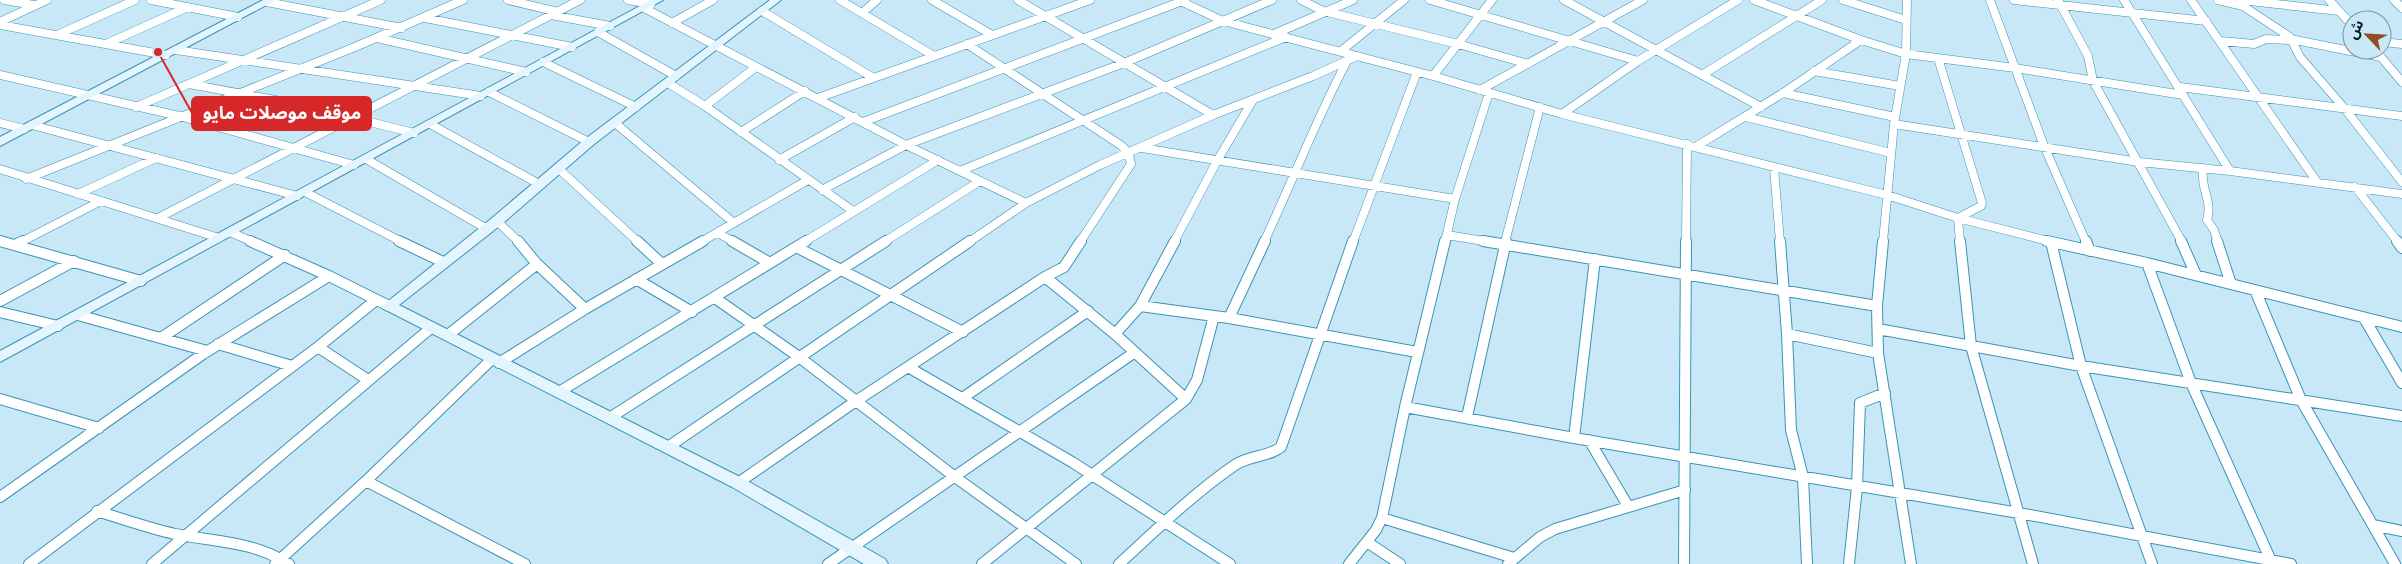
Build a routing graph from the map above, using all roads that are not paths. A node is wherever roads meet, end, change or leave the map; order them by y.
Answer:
1 (9, 0) edge
2 (47, 0) edge
3 (135, 0) edge
4 (151, 0) edge
5 (381, 0) edge
6 (463, 0) edge
7 (508, 0) edge
8 (580, 0) edge
9 (628, 0) edge
10 (713, 0) edge
11 (776, 0) edge
12 (840, 0) edge
13 (877, 0) edge
14 (932, 0) edge
15 (1018, 0) edge
16 (1090, 0) edge
17 (1272, 0) edge
18 (1301, 0) edge
19 (1353, 0) edge
20 (1404, 0) edge
21 (1430, 0) edge
22 (1492, 0) edge
23 (1564, 0) edge
24 (1643, 0) edge
25 (1738, 0) edge
26 (1754, 0) edge
27 (1822, 0) edge
28 (1843, 0) edge
29 (1907, 0) edge
30 (1990, 0) edge
31 (2014, 0) edge
32 (2124, 0) edge
33 (2191, 0) edge
34 (2218, 0) edge
35 (2240, 0) edge
36 (2329, 0) edge
37 (2394, 0) edge
38 (269, 1) edge
39 (1182, 1) edge
40 (2259, 1) edge
41 (2060, 3) edge
42 (0, 4) edge
43 (651, 4) edge
44 (34, 5) junction
45 (188, 7) junction
46 (2402, 8) edge
47 (762, 11) junction
48 (1324, 11) junction
49 (2339, 11) junction
50 (2132, 13) junction
51 (554, 14) junction
52 (862, 14) junction
53 (1480, 14) junction
54 (2342, 14) edge
55 (344, 16) junction
56 (1045, 16) junction
57 (238, 17) junction
58 (1798, 17) junction
59 (425, 18) junction
60 (1906, 20) junction
61 (1223, 21) junction
62 (1604, 21) junction
63 (2206, 21) junction
64 (0, 23) edge
65 (672, 23) junction
66 (1373, 24) junction
67 (610, 26) junction
68 (402, 28) junction
69 (598, 32) junction
70 (1274, 34) junction
71 (57, 35) junction
72 (992, 35) junction
73 (512, 36) junction
74 (1286, 37) junction
75 (377, 38) junction
76 (1084, 39) junction
77 (2290, 39) junction
78 (1861, 40) junction
79 (1567, 41) junction
80 (2221, 41) junction
81 (968, 44) junction
82 (1458, 44) junction
83 (106, 45) junction
84 (716, 46) junction
85 (572, 47) junction
86 (2342, 49) edge
87 (1656, 50) junction
88 (171, 52) junction
89 (1341, 52) junction
90 (1906, 54) junction
91 (934, 56) junction
92 (1357, 56) junction
93 (467, 58) junction
94 (1938, 58) junction
95 (243, 60) junction
96 (2384, 60) edge
97 (1347, 61) junction
98 (1638, 61) junction
99 (543, 62) junction
100 (1124, 63) junction
101 (1528, 64) junction
102 (756, 67) junction
103 (1005, 68) junction
104 (2015, 68) junction
105 (304, 69) junction
106 (1814, 70) junction
107 (526, 72) junction
108 (1417, 72) junction
109 (0, 75) edge
110 (1702, 75) junction
111 (1433, 76) junction
112 (872, 77) junction
113 (672, 80) junction
114 (2093, 81) junction
115 (2402, 82) edge
116 (189, 84) junction
117 (414, 85) junction
118 (1164, 86) junction
119 (1900, 86) junction
120 (2180, 87) junction
121 (805, 91) junction
122 (244, 92) junction
123 (1484, 92) junction
124 (1783, 93) junction
125 (485, 94) junction
126 (1040, 94) junction
127 (89, 95) junction
128 (2183, 95) junction
129 (818, 98) junction
130 (2261, 98) junction
131 (1253, 100) junction
132 (136, 106) junction
133 (705, 106) junction
134 (636, 107) junction
135 (1540, 107) junction
136 (1761, 107) junction
137 (2346, 109) junction
138 (1562, 114) junction
139 (1213, 115) junction
140 (179, 116) junction
141 (353, 116) junction
142 (855, 117) junction
143 (1746, 117) junction
144 (2401, 117) edge
145 (1081, 120) junction
146 (1894, 121) junction
147 (863, 122) junction
148 (0, 123) edge
149 (615, 123) junction
150 (430, 124) junction
151 (28, 127) junction
152 (741, 132) junction
153 (414, 133) junction
154 (1960, 135) junction
155 (0, 142) edge
156 (589, 142) junction
157 (106, 144) junction
158 (1687, 144) junction
159 (906, 145) junction
160 (1697, 146) junction
161 (2044, 146) junction
162 (294, 147) junction
163 (1142, 148) junction
164 (1891, 152) junction
165 (1129, 153) junction
166 (156, 158) junction
167 (366, 159) junction
168 (779, 160) junction
169 (938, 160) junction
170 (1216, 161) junction
171 (2139, 162) junction
172 (354, 165) junction
173 (558, 168) junction
174 (1774, 168) junction
175 (2203, 168) junction
176 (0, 169) edge
177 (960, 171) junction
178 (2230, 171) junction
179 (1296, 174) junction
180 (26, 179) junction
181 (232, 179) junction
182 (808, 180) junction
183 (980, 181) junction
184 (2316, 182) junction
185 (2402, 182) edge
186 (540, 184) junction
187 (1374, 185) junction
188 (2355, 187) junction
189 (822, 190) junction
190 (78, 194) junction
191 (301, 194) junction
192 (2402, 194) edge
193 (1887, 195) junction
194 (1455, 198) junction
195 (100, 201) junction
196 (1026, 203) junction
197 (853, 211) junction
198 (158, 218) junction
199 (1958, 218) junction
200 (497, 221) junction
201 (734, 223) junction
202 (486, 229) junction
203 (718, 232) junction
204 (224, 235) junction
205 (1447, 235) junction
206 (0, 241) edge
207 (2051, 242) junction
208 (1505, 244) junction
209 (15, 245) junction
210 (796, 247) junction
211 (2402, 248) edge
212 (2090, 251) junction
213 (285, 256) junction
214 (1595, 259) junction
215 (74, 261) junction
216 (443, 262) junction
217 (770, 263) junction
218 (2147, 263) junction
219 (537, 264) junction
220 (662, 264) junction
221 (840, 270) junction
222 (1687, 274) junction
223 (2196, 275) junction
224 (329, 276) junction
225 (1045, 277) junction
226 (636, 279) junction
227 (141, 281) junction
228 (2231, 284) junction
229 (1782, 289) junction
230 (2255, 290) junction
231 (889, 296) junction
232 (715, 298) junction
233 (0, 301) edge
234 (383, 303) junction
235 (1140, 306) junction
236 (1877, 306) junction
237 (585, 309) junction
238 (0, 312) edge
239 (692, 312) junction
240 (1088, 312) junction
241 (78, 315) junction
242 (1214, 316) junction
243 (1229, 318) junction
244 (2364, 318) junction
245 (755, 325) junction
246 (58, 326) junction
247 (432, 327) junction
248 (1878, 328) junction
249 (2402, 328) edge
250 (963, 332) junction
251 (1115, 334) junction
252 (1787, 334) junction
253 (448, 335) junction
254 (1320, 335) junction
255 (161, 338) junction
256 (218, 344) junction
257 (1971, 346) junction
258 (318, 347) junction
259 (207, 351) junction
260 (1135, 352) junction
261 (1417, 352) junction
262 (1878, 353) junction
263 (0, 357) edge
264 (798, 357) junction
265 (496, 361) junction
266 (292, 366) junction
267 (2081, 366) junction
268 (908, 367) junction
269 (368, 380) junction
270 (2191, 383) junction
271 (2402, 383) edge
272 (559, 392) junction
273 (1884, 393) junction
274 (964, 397) junction
275 (0, 399) edge
276 (1186, 399) junction
277 (2301, 400) junction
278 (856, 402) junction
279 (1405, 407) junction
280 (2402, 416) edge
281 (1468, 417) junction
282 (611, 418) junction
283 (99, 428) junction
284 (1020, 432) junction
285 (1574, 438) junction
286 (1589, 440) junction
287 (668, 447) junction
288 (1685, 457) junction
289 (1090, 475) junction
290 (955, 476) junction
291 (1803, 477) junction
292 (366, 481) junction
293 (738, 484) junction
294 (1857, 487) junction
295 (1685, 490) junction
296 (1899, 493) junction
297 (0, 497) edge
298 (1628, 506) junction
299 (97, 512) junction
300 (2020, 513) junction
301 (1382, 518) junction
302 (1166, 521) junction
303 (2372, 525) junction
304 (1025, 527) junction
305 (2402, 530) edge
306 (185, 536) junction
307 (2142, 536) junction
308 (1367, 542) junction
309 (850, 547) junction
310 (1511, 561) edge
311 (282, 562) edge
312 (2272, 562) edge
313 (29, 564) edge
314 (152, 564) edge
315 (525, 564) edge
316 (828, 564) edge
317 (879, 564) edge
318 (982, 564) edge
319 (1076, 564) edge
320 (1120, 564) edge
321 (1230, 564) edge
322 (1349, 564) edge
323 (1400, 564) edge
324 (1684, 564) edge
325 (1807, 564) edge
326 (1849, 564) edge
327 (1912, 564) edge
328 (2032, 564) edge
329 (2152, 564) edge
330 (2291, 564) edge
331 (2395, 564) edge

1 - 42 street
1 - 44 street
2 - 44 street
3 - 71 street
4 - 45 street
5 - 55 street
6 - 59 street
7 - 51 street
8 - 51 street
9 - 43 street
10 - 65 street
11 - 47 street
12 - 52 street
13 - 52 street
14 - 72 street
15 - 56 street
16 - 56 street
17 - 61 street
18 - 48 street
19 - 48 street
20 - 66 street
21 - 53 street
22 - 53 street
23 - 62 street
24 - 62 street
25 - 87 street
26 - 58 street
27 - 58 street
28 - 60 street
29 - 60 street
30 - 104 street
31 - 41 street
32 - 50 street
33 - 63 street
34 - 77 street
35 - 40 street
36 - 49 street
37 - 46 street
38 - 55 street
38 - 57 street
39 - 61 street
39 - 76 street
40 - 49 street
41 - 50 street
41 - 114 street
43 - 65 street
43 - 67 street
44 - 64 street
45 - 57 street
45 - 83 street
47 - 84 street
47 - 112 street
48 - 66 street
48 - 70 street
49 - 54 street
50 - 63 street
50 - 120 street
51 - 67 street
51 - 73 street
52 - 91 street
53 - 79 street
53 - 82 street
55 - 68 street
55 - 95 street
56 - 72 street
56 - 76 street
57 - 88 street
58 - 78 street
58 - 110 street
59 - 68 street
59 - 73 street
60 - 90 street
61 - 70 street
61 - 100 street
62 - 79 street
62 - 87 street
63 - 80 street
64 - 71 street
65 - 84 street
66 - 82 street
66 - 89 street
67 - 69 street
68 - 75 street
69 - 85 street
69 - 113 street
70 - 74 street
71 - 83 street
72 - 81 street
73 - 85 street
73 - 93 street
74 - 89 street
74 - 118 street
75 - 93 street
75 - 105 street
76 - 100 street
76 - 103 street
77 - 80 street
77 - 86 street
77 - 137 street
78 - 90 street
78 - 106 street
79 - 98 street
79 - 101 street
80 - 130 street
81 - 91 street
81 - 103 street
82 - 101 street
82 - 111 street
83 - 88 street
84 - 102 street
84 - 113 street
85 - 99 street
87 - 98 street
87 - 110 street
88 - 95 street
88 - 127 street
89 - 92 street
90 - 94 street
90 - 119 street
91 - 112 street
92 - 97 street
92 - 108 street
93 - 107 street
93 - 117 street
94 - 104 street
94 - 154 street
95 - 105 street
95 - 116 street
96 - 115 street
97 - 131 street
97 - 179 street
98 - 138 street
99 - 107 street
99 - 134 street
100 - 118 street
100 - 126 street
101 - 123 street
102 - 121 street
102 - 133 street
103 - 126 street
103 - 147 street
104 - 114 street
104 - 161 street
105 - 117 street
105 - 122 street
106 - 119 street
106 - 124 street
107 - 125 street
108 - 111 street
108 - 187 street
109 - 127 street
110 - 136 street
111 - 123 street
112 - 129 street
113 - 133 street
113 - 134 street
114 - 128 street
114 - 171 street
116 - 122 street
116 - 132 street
117 - 125 street
117 - 141 street
118 - 139 street
118 - 145 street
119 - 146 street
120 - 128 street
120 - 130 street
121 - 129 street
121 - 152 street
122 - 140 street
122 - 141 street
123 - 135 street
123 - 194 street
124 - 136 street
124 - 146 street
125 - 150 street
125 - 156 street
126 - 145 street
126 - 159 street
127 - 132 street
127 - 151 street
128 - 178 street
129 - 142 street
130 - 137 street
130 - 184 street
131 - 139 street
131 - 170 street
132 - 140 street
133 - 152 street
134 - 149 street
135 - 138 street
135 - 208 street
136 - 143 street
137 - 144 street
137 - 185 street
138 - 158 street
139 - 163 street
140 - 157 street
140 - 162 street
141 - 153 street
141 - 162 street
142 - 147 street
142 - 168 street
143 - 160 street
143 - 164 street
145 - 165 street
145 - 177 street
146 - 154 street
146 - 164 street
147 - 159 street
148 - 151 street
149 - 156 street
149 - 201 street
150 - 153 street
150 - 186 street
151 - 155 street
151 - 157 street
152 - 168 street
153 - 167 street
154 - 161 street
154 - 199 street
156 - 173 street
157 - 166 street
157 - 180 street
158 - 160 street
158 - 222 street
159 - 169 street
159 - 189 street
160 - 174 street
161 - 171 street
161 - 212 street
162 - 172 street
162 - 181 street
163 - 165 street
163 - 170 street
164 - 193 street
165 - 196 street
165 - 225 street
166 - 181 street
166 - 190 street
167 - 172 street
167 - 202 street
168 - 182 street
169 - 177 street
169 - 197 street
170 - 179 street
170 - 235 street
171 - 175 street
171 - 223 street
172 - 191 street
173 - 186 street
173 - 220 street
174 - 193 street
174 - 229 street
175 - 178 street
175 - 228 street
176 - 180 street
177 - 183 street
178 - 184 street
179 - 187 street
179 - 243 street
180 - 190 street
181 - 191 street
181 - 198 street
182 - 189 street
182 - 201 street
183 - 196 street
183 - 221 street
184 - 188 street
186 - 200 street
187 - 194 street
187 - 254 street
188 - 192 street
188 - 211 street
189 - 197 street
190 - 195 street
191 - 204 street
191 - 216 street
193 - 199 street
193 - 236 street
194 - 205 street
195 - 198 street
195 - 209 street
196 - 231 street
197 - 210 street
198 - 204 street
199 - 207 street
199 - 257 street
200 - 202 street
200 - 219 street
201 - 203 street
202 - 216 street
203 - 217 street
203 - 220 street
204 - 213 street
204 - 227 street
205 - 208 street
205 - 261 street
206 - 209 street
207 - 212 street
207 - 267 street
208 - 214 street
208 - 281 street
209 - 215 street
210 - 217 street
210 - 221 street
212 - 218 street
213 - 224 street
213 - 255 street
214 - 222 street
214 - 285 street
215 - 227 street
215 - 233 street
216 - 234 street
217 - 232 street
218 - 223 street
218 - 270 street
219 - 237 street
219 - 253 street
220 - 226 street
221 - 231 street
221 - 245 street
222 - 229 street
222 - 288 street
223 - 228 street
224 - 234 street
224 - 256 street
225 - 240 street
225 - 250 street
226 - 237 street
226 - 239 street
227 - 241 street
228 - 230 street
229 - 236 street
229 - 252 street
230 - 244 street
230 - 277 street
231 - 250 street
231 - 264 street
232 - 239 street
232 - 245 street
234 - 247 street
234 - 258 street
235 - 242 street
235 - 251 street
236 - 248 street
237 - 265 street
238 - 246 street
239 - 272 street
240 - 251 street
240 - 274 street
241 - 246 street
241 - 255 street
242 - 243 street
242 - 276 street
243 - 254 street
244 - 249 street
244 - 271 street
245 - 264 street
245 - 282 street
246 - 263 street
247 - 253 street
247 - 269 street
248 - 257 street
248 - 262 street
250 - 268 street
251 - 260 street
252 - 262 street
252 - 291 street
253 - 265 street
254 - 261 street
254 - 302 street
255 - 259 street
256 - 259 street
256 - 266 street
257 - 267 street
257 - 300 street
258 - 266 street
258 - 269 street
259 - 283 street
260 - 276 street
260 - 284 street
261 - 279 street
262 - 273 street
264 - 278 street
264 - 287 street
265 - 272 street
265 - 292 street
266 - 299 street
267 - 270 street
267 - 307 street
268 - 274 street
268 - 278 street
269 - 306 street
270 - 277 street
270 - 312 street
272 - 282 street
273 - 294 street
273 - 296 street
274 - 284 street
275 - 283 street
276 - 289 street
277 - 280 street
277 - 303 street
278 - 290 street
278 - 293 street
279 - 281 street
279 - 301 street
281 - 285 street
282 - 287 street
283 - 297 street
284 - 289 street
284 - 290 street
285 - 286 street
286 - 288 street
286 - 298 street
287 - 293 street
288 - 291 street
288 - 295 street
289 - 302 street
289 - 304 street
290 - 304 street
290 - 309 street
291 - 294 street
291 - 325 street
292 - 311 street
292 - 315 street
293 - 309 street
294 - 296 street
294 - 326 street
295 - 298 street
295 - 324 street
296 - 300 street
296 - 327 street
298 - 310 street
299 - 306 street
299 - 313 street
300 - 307 street
300 - 328 street
301 - 308 street
301 - 310 street
302 - 320 street
302 - 321 street
303 - 305 street
303 - 331 street
304 - 318 street
304 - 319 street
306 - 311 street
306 - 314 street
307 - 312 street
307 - 329 street
308 - 322 street
308 - 323 street
309 - 316 street
309 - 317 street
312 - 330 street

